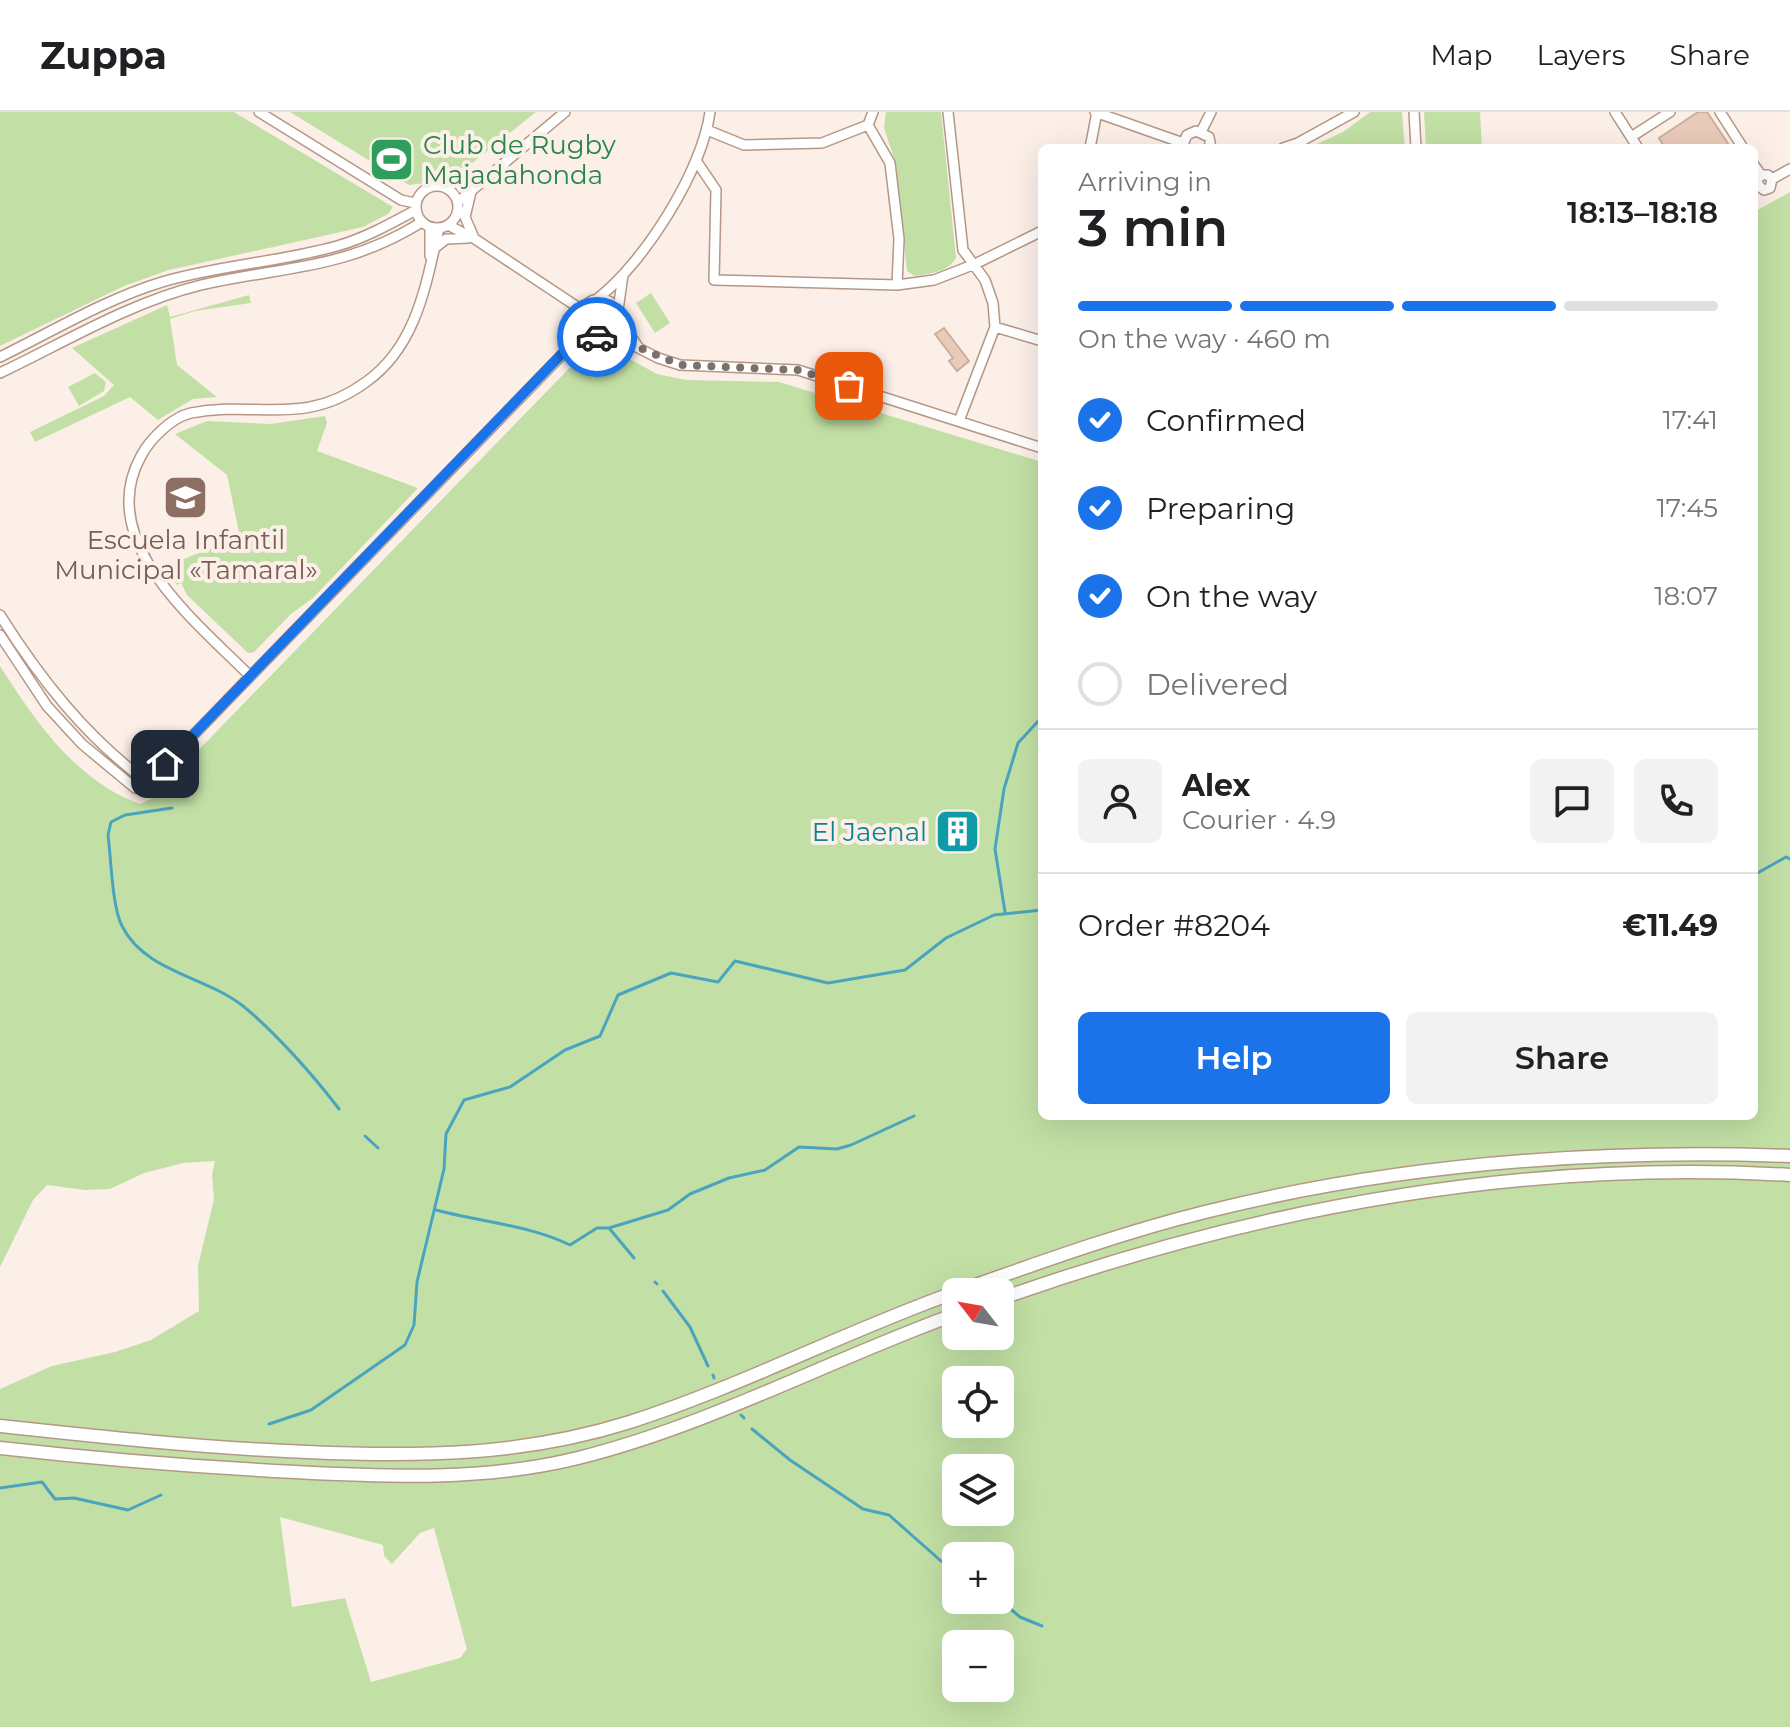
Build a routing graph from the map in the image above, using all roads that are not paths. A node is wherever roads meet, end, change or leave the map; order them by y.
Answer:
1 (259, 112) edge
2 (565, 112) edge
3 (710, 112) edge
4 (873, 112) edge
5 (948, 112) edge
6 (1096, 112) edge
7 (1211, 112) edge
8 (1354, 112) edge
9 (1414, 112) edge
10 (1615, 112) edge
11 (1670, 112) edge
12 (1720, 112) edge
13 (868, 125) junction
14 (707, 130) junction
15 (1201, 132) junction
16 (1631, 137) junction
17 (1091, 144) edge
18 (1178, 144) edge
19 (1184, 144) edge
20 (1210, 144) edge
21 (1295, 144) edge
22 (1416, 144) edge
23 (1635, 144) edge
24 (1740, 144) edge
25 (697, 162) junction
26 (1790, 169) edge
27 (1758, 171) edge
28 (1761, 175) junction
29 (1758, 179) edge
30 (1772, 179) junction
31 (472, 188) junction
32 (1758, 189) edge
33 (452, 191) junction
34 (392, 192) junction
35 (401, 200) junction
36 (458, 202) junction
37 (417, 203) junction
38 (402, 217) junction
39 (439, 224) junction
40 (410, 230) junction
41 (1038, 233) edge
42 (475, 239) junction
43 (432, 246) junction
44 (975, 264) junction
45 (624, 272) junction
46 (897, 285) junction
47 (597, 299) junction
48 (582, 310) junction
49 (618, 314) junction
50 (995, 327) junction
51 (585, 331) junction
52 (611, 334) junction
53 (1038, 340) edge
54 (638, 347) junction
55 (0, 357) edge
56 (0, 373) edge
57 (959, 421) junction
58 (1038, 447) edge
59 (0, 615) edge
60 (0, 635) edge
61 (250, 676) junction
62 (138, 775) junction
63 (147, 782) junction
64 (134, 787) junction
65 (1790, 1156) edge
66 (1790, 1175) edge
67 (995, 1278) edge
68 (1014, 1294) edge
69 (942, 1298) edge
70 (942, 1320) edge
71 (0, 1426) edge
72 (0, 1448) edge

1 - 34 street
2 - 31 street
3 - 14 street
4 - 13 street
5 - 44 street
6 - 17 street
6 - 18 street
7 - 15 street
8 - 21 street
9 - 22 street
10 - 16 street
11 - 16 street
12 - 24 street
13 - 14 street
13 - 46 street
14 - 25 street
15 - 19 street
15 - 20 street
16 - 23 street
25 - 45 street
25 - 46 street
26 - 30 street
27 - 28 street
28 - 29 street
28 - 30 street
30 - 32 street
31 - 33 street
31 - 36 street
31 - 42 street
33 - 36 street
33 - 37 street
34 - 35 street
34 - 37 street
35 - 37 street
35 - 38 street
36 - 39 street
37 - 38 street
37 - 39 street
38 - 55 street
39 - 40 street
39 - 42 street
39 - 43 street
40 - 43 street
40 - 56 street
41 - 44 street
42 - 43 street
42 - 48 street
43 - 61 street
44 - 46 street
44 - 50 street
45 - 47 street
45 - 49 street
47 - 48 street
47 - 49 street
48 - 51 street
49 - 52 street
49 - 54 street
50 - 53 street
50 - 57 street
51 - 52 street
51 - 61 street
52 - 54 street
54 - 57 street
57 - 58 street
59 - 62 street
60 - 64 street
61 - 63 street
62 - 63 street
62 - 64 street
63 - 64 street
65 - 67 highway
66 - 68 highway
69 - 71 highway
70 - 72 highway

